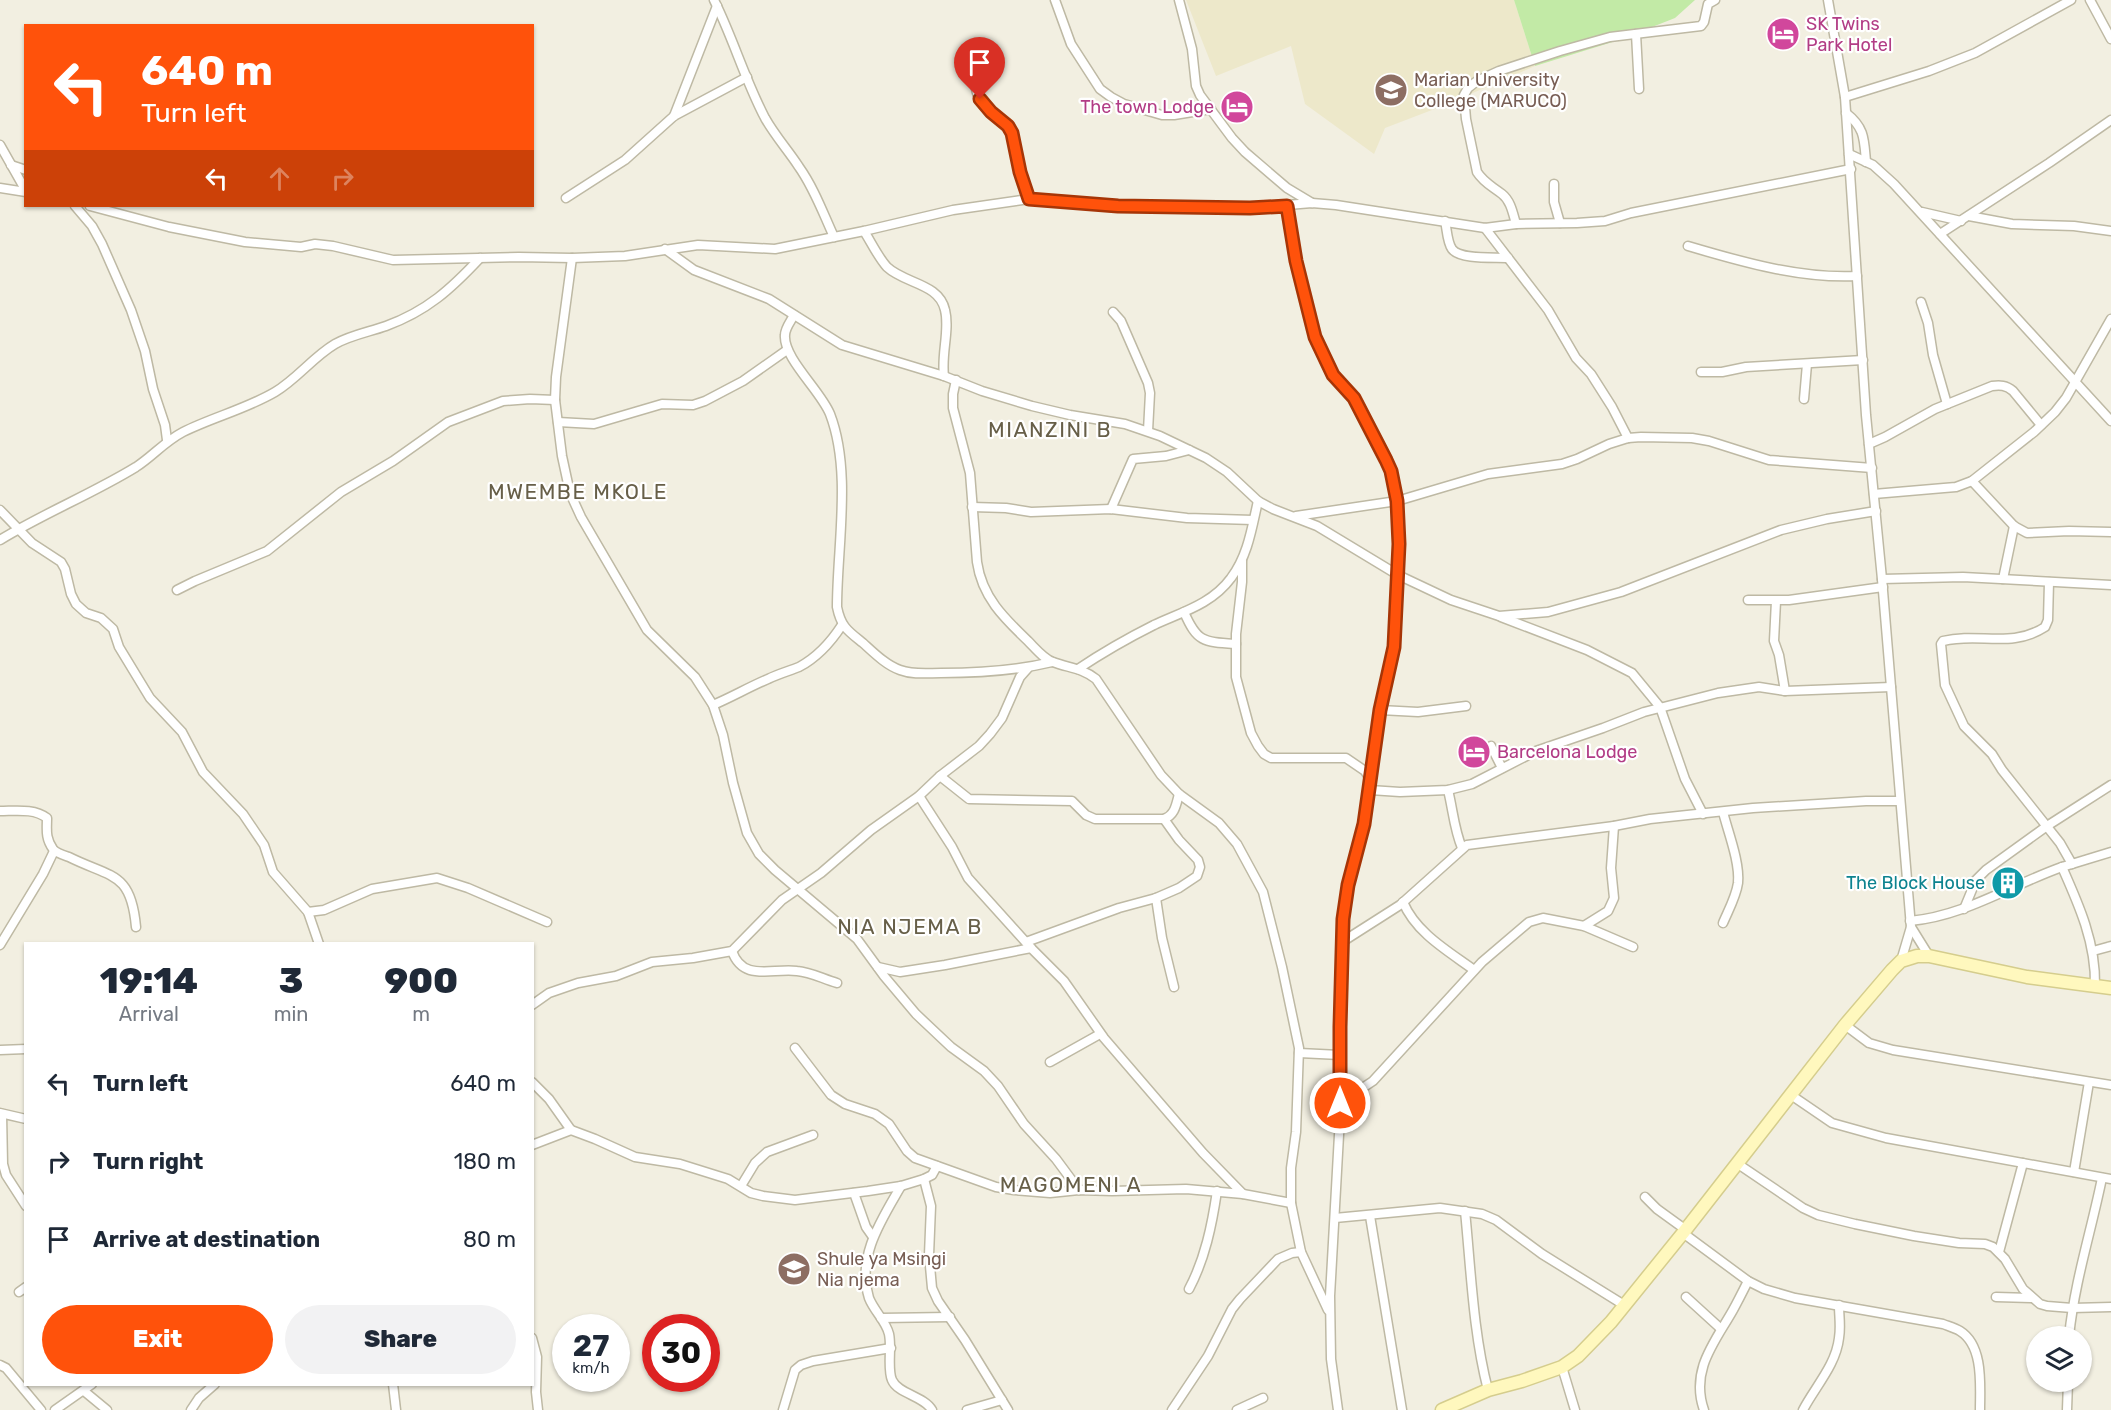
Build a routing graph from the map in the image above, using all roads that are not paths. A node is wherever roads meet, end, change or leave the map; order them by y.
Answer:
1 (1055, 0) edge
2 (1179, 0) edge
3 (1715, 0) edge
4 (1828, 0) edge
5 (2071, 0) edge
6 (2090, 0) edge
7 (715, 3) edge
8 (1636, 34) junction
9 (2111, 39) edge
10 (970, 64) dead end
11 (747, 77) junction
12 (1639, 89) dead end
13 (1845, 97) junction
14 (1211, 109) junction
15 (1846, 113) junction
16 (674, 116) junction
17 (2110, 121) edge
18 (0, 146) edge
19 (1849, 154) junction
20 (1866, 162) junction
21 (11, 165) junction
22 (24, 169) edge
23 (1851, 169) junction
24 (1554, 184) dead end
25 (0, 188) edge
26 (24, 188) edge
27 (24, 191) edge
28 (566, 198) dead end
29 (1029, 199) junction
30 (1312, 203) junction
31 (1287, 206) junction
32 (76, 207) edge
33 (94, 207) edge
34 (1921, 212) junction
35 (1965, 218) junction
36 (1445, 221) junction
37 (1560, 223) junction
38 (1516, 224) junction
39 (1485, 228) junction
40 (864, 231) junction
41 (2111, 231) edge
42 (1940, 234) junction
43 (834, 237) junction
44 (1688, 246) dead end
45 (665, 249) junction
46 (480, 258) junction
47 (572, 258) junction
48 (1508, 258) junction
49 (1857, 276) junction
50 (1921, 302) dead end
51 (1113, 312) dead end
52 (794, 315) junction
53 (2111, 319) edge
54 (787, 350) junction
55 (1863, 360) junction
56 (1807, 364) junction
57 (1701, 372) dead end
58 (944, 376) junction
59 (956, 380) junction
60 (2076, 381) junction
61 (1804, 399) dead end
62 (555, 400) junction
63 (1947, 404) junction
64 (2111, 421) edge
65 (558, 422) junction
66 (2041, 426) junction
67 (1148, 431) junction
68 (1628, 438) junction
69 (167, 441) junction
70 (1869, 444) junction
71 (1189, 450) junction
72 (1872, 468) junction
73 (1972, 481) junction
74 (1874, 494) junction
75 (1258, 501) junction
76 (1397, 501) junction
77 (972, 507) junction
78 (1111, 509) junction
79 (0, 510) edge
80 (1876, 511) junction
81 (1293, 516) junction
82 (1253, 520) junction
83 (2014, 526) junction
84 (17, 529) junction
85 (2111, 532) edge
86 (0, 540) edge
87 (1242, 561) junction
88 (1398, 575) junction
89 (2003, 579) junction
90 (2049, 582) junction
91 (1882, 583) junction
92 (2111, 585) edge
93 (177, 590) dead end
94 (1748, 600) dead end
95 (1776, 601) junction
96 (1184, 612) junction
97 (1499, 616) junction
98 (842, 625) junction
99 (1236, 644) junction
100 (1052, 662) junction
101 (1028, 668) junction
102 (1078, 669) junction
103 (1891, 687) junction
104 (1785, 692) junction
105 (713, 705) junction
106 (1466, 706) dead end
107 (1660, 707) junction
108 (1380, 710) junction
109 (1491, 746) dead end
110 (1502, 768) junction
111 (940, 776) junction
112 (2111, 785) edge
113 (1371, 786) junction
114 (1448, 790) junction
115 (1179, 794) junction
116 (919, 796) junction
117 (1900, 801) junction
118 (0, 811) edge
119 (1723, 812) junction
120 (1703, 814) junction
121 (1164, 819) junction
122 (1614, 826) junction
123 (2047, 826) junction
124 (1462, 848) junction
125 (54, 851) junction
126 (2111, 852) edge
127 (2072, 864) junction
128 (2062, 867) junction
129 (796, 890) junction
130 (1156, 898) junction
131 (1403, 902) junction
132 (1964, 909) junction
133 (308, 912) junction
134 (547, 922) dead end
135 (1723, 923) dead end
136 (1911, 924) junction
137 (136, 927) dead end
138 (1584, 927) junction
139 (318, 942) edge
140 (1342, 942) junction
141 (0, 945) edge
142 (1028, 945) junction
143 (2111, 946) edge
144 (1633, 947) dead end
145 (732, 951) junction
146 (2093, 951) junction
147 (1929, 956) junction
148 (1901, 961) junction
149 (878, 968) junction
150 (1474, 970) junction
151 (837, 983) dead end
152 (2095, 986) junction
153 (1174, 987) dead end
154 (2111, 988) edge
155 (534, 1004) edge
156 (1845, 1025) junction
157 (1100, 1034) junction
158 (795, 1048) dead end
159 (24, 1049) edge
160 (0, 1050) edge
161 (1299, 1053) junction
162 (1340, 1055) junction
163 (1050, 1062) dead end
164 (2090, 1082) junction
165 (534, 1084) edge
166 (2111, 1085) edge
167 (1791, 1095) junction
168 (1340, 1103) junction
169 (1, 1113) edge
170 (24, 1119) edge
171 (571, 1130) junction
172 (813, 1135) dead end
173 (534, 1143) edge
174 (2023, 1163) junction
175 (1738, 1164) junction
176 (938, 1166) junction
177 (2074, 1172) junction
178 (2106, 1178) edge
179 (924, 1179) junction
180 (741, 1186) junction
181 (901, 1186) junction
182 (1079, 1190) junction
183 (1217, 1191) junction
184 (854, 1193) junction
185 (22, 1194) edge
186 (1243, 1194) junction
187 (1645, 1197) dead end
188 (1291, 1203) junction
189 (1465, 1211) junction
190 (1370, 1216) junction
191 (1335, 1218) junction
192 (1685, 1232) junction
193 (873, 1237) junction
194 (1301, 1252) junction
195 (1999, 1252) junction
196 (1748, 1281) junction
197 (1189, 1289) dead end
198 (1686, 1297) dead end
199 (1996, 1297) dead end
200 (2031, 1298) junction
201 (1624, 1305) junction
202 (1839, 1305) junction
203 (2111, 1307) edge
204 (2072, 1308) junction
205 (1330, 1314) junction
206 (951, 1317) junction
207 (881, 1318) junction
208 (2071, 1326) edge
209 (1720, 1328) junction
210 (534, 1346) edge
211 (891, 1348) junction
212 (0, 1365) edge
213 (1562, 1367) junction
214 (90, 1386) edge
215 (212, 1386) edge
216 (393, 1386) edge
217 (1488, 1390) junction
218 (84, 1391) junction
219 (2068, 1392) edge
220 (1263, 1398) dead end
221 (1002, 1400) junction
222 (934, 1409) edge
223 (41, 1410) edge
224 (55, 1410) edge
225 (107, 1410) edge
226 (191, 1410) edge
227 (396, 1410) edge
228 (538, 1410) edge
229 (783, 1410) edge
230 (967, 1410) edge
231 (1008, 1410) edge
232 (1173, 1410) edge
233 (1237, 1410) edge
234 (1338, 1410) edge
235 (1402, 1410) edge
236 (1442, 1410) edge
237 (1575, 1410) edge
238 (1704, 1410) edge
239 (1803, 1410) edge
240 (1980, 1410) edge
241 (2067, 1410) edge

1 - 14 street
2 - 14 street
3 - 8 street
4 - 13 street
5 - 13 street
6 - 9 street
7 - 11 street
7 - 16 street
8 - 12 street
8 - 38 street
10 - 29 street
11 - 16 street
11 - 43 street
13 - 15 street
14 - 30 street
15 - 19 street
15 - 20 street
16 - 28 street
17 - 35 street
18 - 21 street
19 - 20 street
19 - 23 street
20 - 34 street
21 - 22 street
21 - 26 street
23 - 37 street
23 - 49 street
24 - 37 street
25 - 27 street
29 - 31 street
29 - 40 street
30 - 31 street
30 - 36 street
31 - 76 street
32 - 69 street
33 - 46 street
34 - 35 street
34 - 42 street
35 - 41 street
35 - 42 street
36 - 39 street
36 - 48 street
37 - 38 street
38 - 39 street
39 - 48 street
40 - 43 street
40 - 58 street
42 - 60 street
43 - 45 street
44 - 49 street
45 - 47 street
45 - 52 street
46 - 47 street
46 - 69 street
47 - 62 street
48 - 68 street
49 - 55 street
50 - 63 street
51 - 67 street
52 - 54 street
52 - 58 street
53 - 60 street
54 - 65 street
54 - 98 street
55 - 56 street
55 - 70 street
56 - 57 street
56 - 61 street
58 - 59 street
59 - 67 street
59 - 77 street
60 - 64 street
60 - 66 street
62 - 65 street
62 - 93 street
63 - 66 street
63 - 70 street
65 - 105 street
66 - 73 street
67 - 71 street
68 - 72 street
68 - 76 street
69 - 84 street
70 - 72 street
71 - 75 street
71 - 78 street
72 - 74 street
73 - 74 street
73 - 83 street
74 - 80 street
75 - 81 street
75 - 82 street
76 - 81 street
76 - 88 street
77 - 78 street
77 - 100 street
78 - 82 street
79 - 84 street
80 - 91 street
80 - 97 street
81 - 88 street
82 - 87 street
83 - 85 street
83 - 89 street
84 - 86 street
84 - 133 street
87 - 96 street
87 - 99 street
88 - 97 street
88 - 108 street
89 - 90 street
89 - 91 street
90 - 92 street
90 - 123 street
91 - 95 street
91 - 103 street
94 - 95 street
95 - 104 street
96 - 99 street
96 - 102 street
97 - 107 street
98 - 101 street
98 - 105 street
99 - 113 street
100 - 101 street
100 - 102 street
101 - 111 street
102 - 115 street
103 - 104 street
103 - 117 street
104 - 107 street
105 - 129 street
106 - 108 street
107 - 110 street
107 - 120 street
108 - 113 street
109 - 110 street
110 - 114 street
111 - 116 street
111 - 121 street
112 - 123 street
113 - 114 street
113 - 140 street
114 - 124 street
115 - 121 street
115 - 161 street
116 - 129 street
116 - 142 street
117 - 119 street
117 - 136 street
118 - 125 street
119 - 120 street
119 - 135 street
120 - 122 street
121 - 130 street
122 - 124 street
122 - 138 street
123 - 127 street
123 - 132 street
124 - 131 street
125 - 137 street
125 - 141 street
126 - 127 street
127 - 128 street
128 - 132 street
128 - 146 street
129 - 145 street
129 - 149 street
130 - 142 street
130 - 153 street
131 - 140 street
131 - 150 street
132 - 136 street
133 - 134 street
133 - 139 street
136 - 147 street
136 - 148 street
138 - 144 street
138 - 150 street
140 - 162 street
142 - 149 street
142 - 157 street
143 - 146 street
145 - 151 street
145 - 155 street
146 - 152 street
147 - 148 main road
147 - 152 main road
148 - 156 main road
149 - 182 street
150 - 168 street
152 - 154 main road
156 - 164 street
156 - 167 main road
157 - 163 street
157 - 186 street
158 - 176 street
159 - 160 street
161 - 162 street
161 - 188 street
162 - 168 street
164 - 166 street
164 - 177 street
165 - 171 street
167 - 174 street
167 - 175 main road
168 - 191 street
169 - 170 street
169 - 185 street
171 - 173 street
171 - 180 street
172 - 180 street
174 - 177 street
174 - 195 street
175 - 192 main road
175 - 195 street
176 - 179 street
176 - 182 street
177 - 178 street
178 - 204 street
179 - 181 street
179 - 206 street
180 - 184 street
181 - 184 street
181 - 193 street
182 - 183 street
183 - 186 street
183 - 197 street
184 - 193 street
186 - 188 street
187 - 192 street
188 - 194 street
189 - 190 street
189 - 201 street
189 - 217 street
190 - 191 street
190 - 235 street
191 - 205 street
192 - 196 street
192 - 201 main road
193 - 207 street
194 - 205 street
194 - 232 street
195 - 200 street
196 - 202 street
196 - 209 street
198 - 209 street
199 - 200 street
200 - 204 street
201 - 213 main road
202 - 239 street
202 - 240 street
203 - 204 street
204 - 208 street
205 - 234 street
206 - 207 street
206 - 221 street
207 - 211 street
209 - 238 street
210 - 228 street
211 - 222 street
211 - 229 street
212 - 223 street
213 - 217 main road
213 - 237 street
214 - 218 street
215 - 226 street
216 - 227 street
217 - 236 main road
218 - 224 street
218 - 225 street
219 - 241 street
220 - 233 street
221 - 230 street
221 - 231 street

